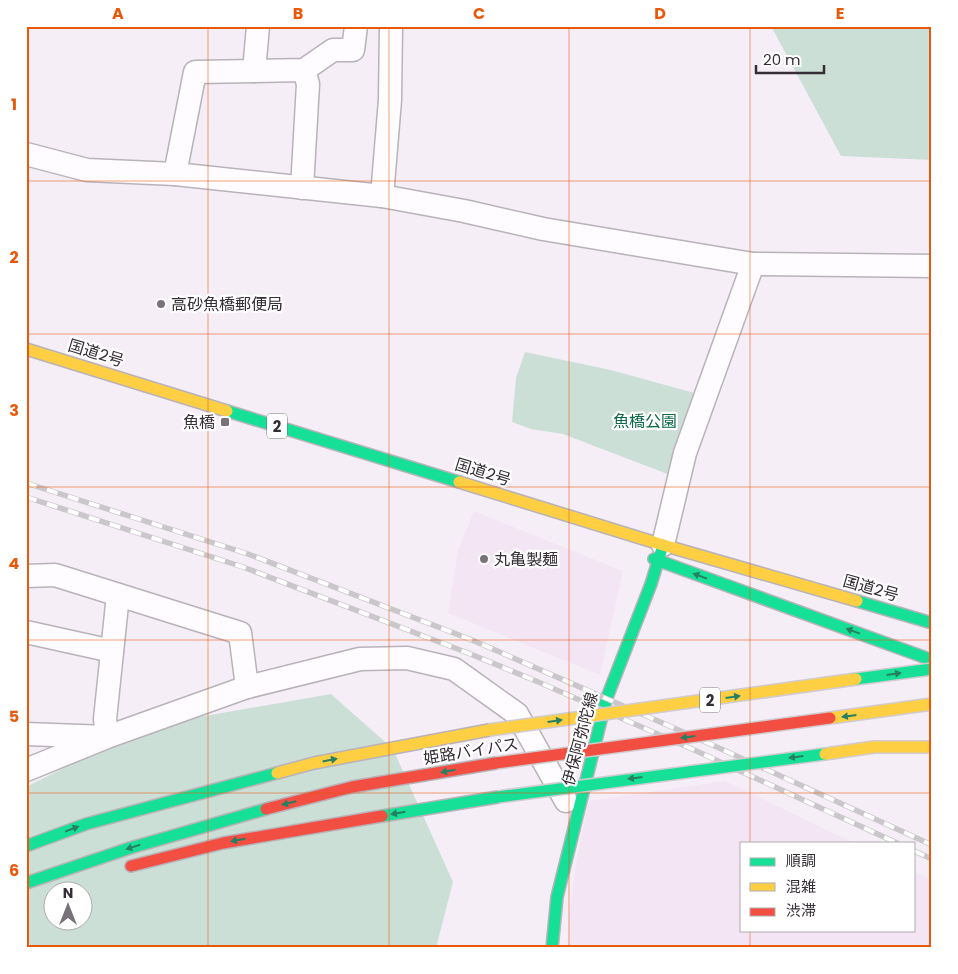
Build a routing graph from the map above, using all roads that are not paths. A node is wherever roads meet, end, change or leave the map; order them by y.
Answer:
1 (258, 26) edge
2 (356, 26) edge
3 (391, 26) edge
4 (304, 70) junction
5 (254, 71) junction
6 (26, 154) edge
7 (175, 174) junction
8 (302, 188) junction
9 (382, 196) junction
10 (753, 264) junction
11 (932, 266) edge
12 (26, 349) edge
13 (527, 503) junction
14 (569, 528) dead end
15 (661, 553) junction
16 (640, 554) dead end
17 (26, 576) edge
18 (118, 595) junction
19 (932, 623) edge
20 (26, 632) edge
21 (112, 651) junction
22 (932, 660) edge
23 (932, 669) edge
24 (247, 687) junction
25 (932, 704) edge
26 (26, 734) edge
27 (107, 737) junction
28 (932, 748) edge
29 (26, 770) edge
30 (576, 817) junction
31 (26, 846) edge
32 (120, 869) dead end
33 (26, 883) edge
34 (42, 888) edge
35 (26, 892) edge
36 (552, 948) edge

1 - 5 street
2 - 4 street
3 - 9 street
4 - 5 street
4 - 8 street
5 - 7 street
6 - 7 street
7 - 8 street
8 - 9 street
9 - 10 street
10 - 11 street
10 - 15 street
12 - 13 main road, 国道2号 / 2
13 - 14 main road
13 - 15 main road, 国道2号 / 2
15 - 16 main road
15 - 19 main road, 国道2号 / 2
22 -> 15 main road
15 - 30 main road, 伊保阿弥陀線
17 - 18 street
18 - 21 street
18 - 24 street
20 - 21 street
21 - 27 street
31 -> 23 main road, 姫路バイパス / 2, bridge
24 - 27 street
24 - 30 street
25 -> 33 main road, 姫路バイパス / 2, bridge
26 - 27 street
27 - 29 street
28 -> 32 main road, bridge
30 - 36 main road, 伊保阿弥陀線
34 - 35 main road

